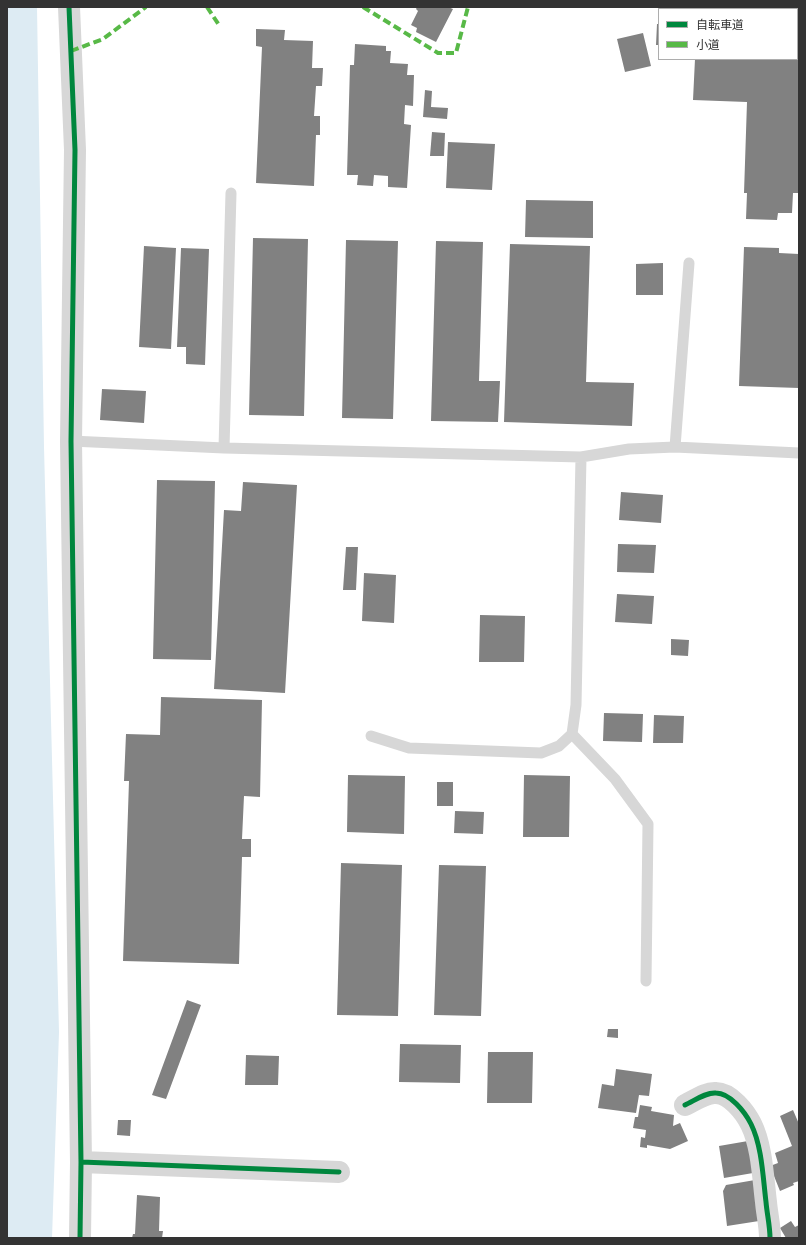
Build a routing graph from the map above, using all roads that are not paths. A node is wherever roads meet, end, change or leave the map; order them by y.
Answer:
1 (69, 7) edge
2 (231, 193) dead end
3 (689, 263) dead end
4 (71, 441) junction
5 (224, 448) junction
6 (675, 448) junction
7 (799, 453) edge
8 (581, 457) junction
9 (572, 734) junction
10 (371, 736) dead end
11 (646, 981) dead end
12 (685, 1105) dead end
13 (81, 1162) junction
14 (339, 1172) dead end
15 (80, 1238) edge
16 (770, 1238) edge

1 - 4 street
2 - 5 lane
3 - 6 lane
4 - 5 lane
4 - 13 street
5 - 8 lane
6 - 7 lane
6 - 8 lane
8 - 9 lane
9 - 10 lane
9 - 11 lane
12 - 16 street
13 - 14 street
13 - 15 street

